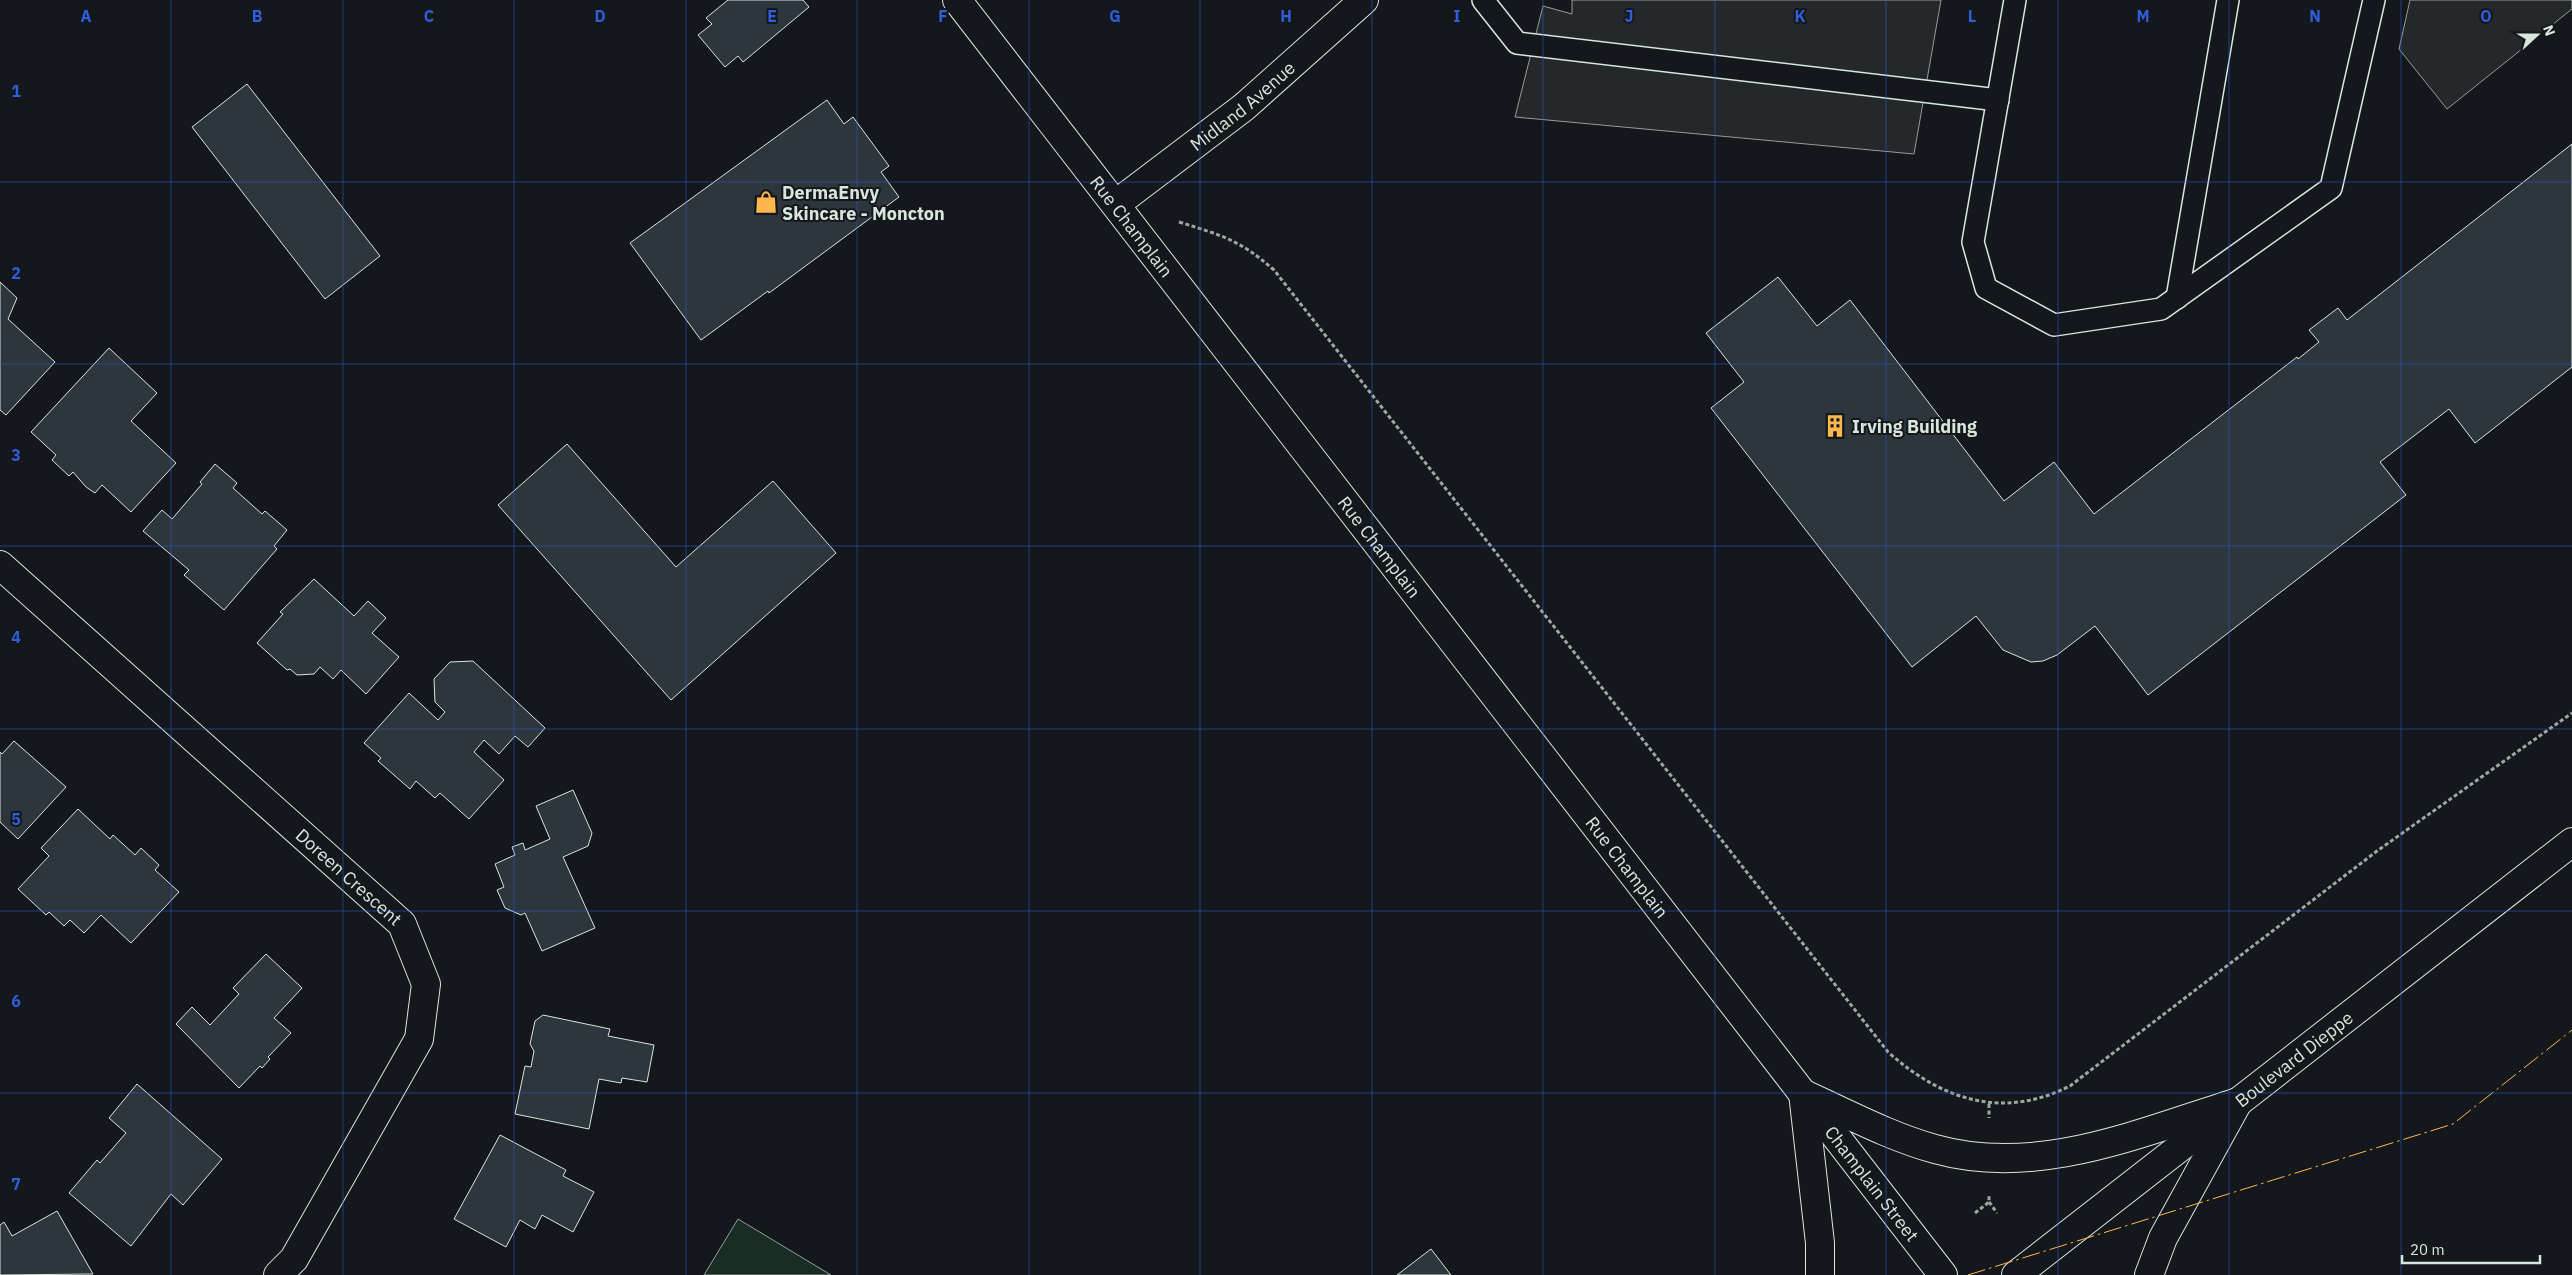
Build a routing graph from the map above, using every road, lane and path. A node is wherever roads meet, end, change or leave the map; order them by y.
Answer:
1 (957, 0) edge
2 (1364, 0) edge
3 (1482, 0) edge
4 (2015, 0) edge
5 (2228, 0) edge
6 (2374, 0) edge
7 (1998, 100) junction
8 (1116, 204) junction
9 (1172, 220) dead end
10 (2177, 298) junction
11 (0, 566) edge
12 (2572, 713) edge
13 (2572, 842) edge
14 (1802, 1093) junction
15 (2238, 1102) junction
16 (1990, 1192) dead end
17 (1989, 1202) junction
18 (1974, 1213) dead end
19 (1997, 1213) dead end
20 (278, 1275) edge
21 (1820, 1275) edge
22 (1943, 1275) edge
23 (2016, 1275) edge
24 (2149, 1275) edge

1 - 8 main road, Rue Champlain
2 - 8 main road, Midland Avenue
3 - 7 lane
4 - 7 lane
5 - 10 lane
6 - 10 lane
7 - 10 lane
8 - 14 main road, Rue Champlain
9 - 12 path
11 - 20 main road, Doreen Crescent
13 - 15 main road, Boulevard Dieppe
14 - 15 main road
14 - 21 main road
14 - 22 main road, Champlain Street
15 - 23 main road, Boulevard Dieppe
15 - 24 main road
16 - 17 path
17 - 18 path
17 - 19 path

